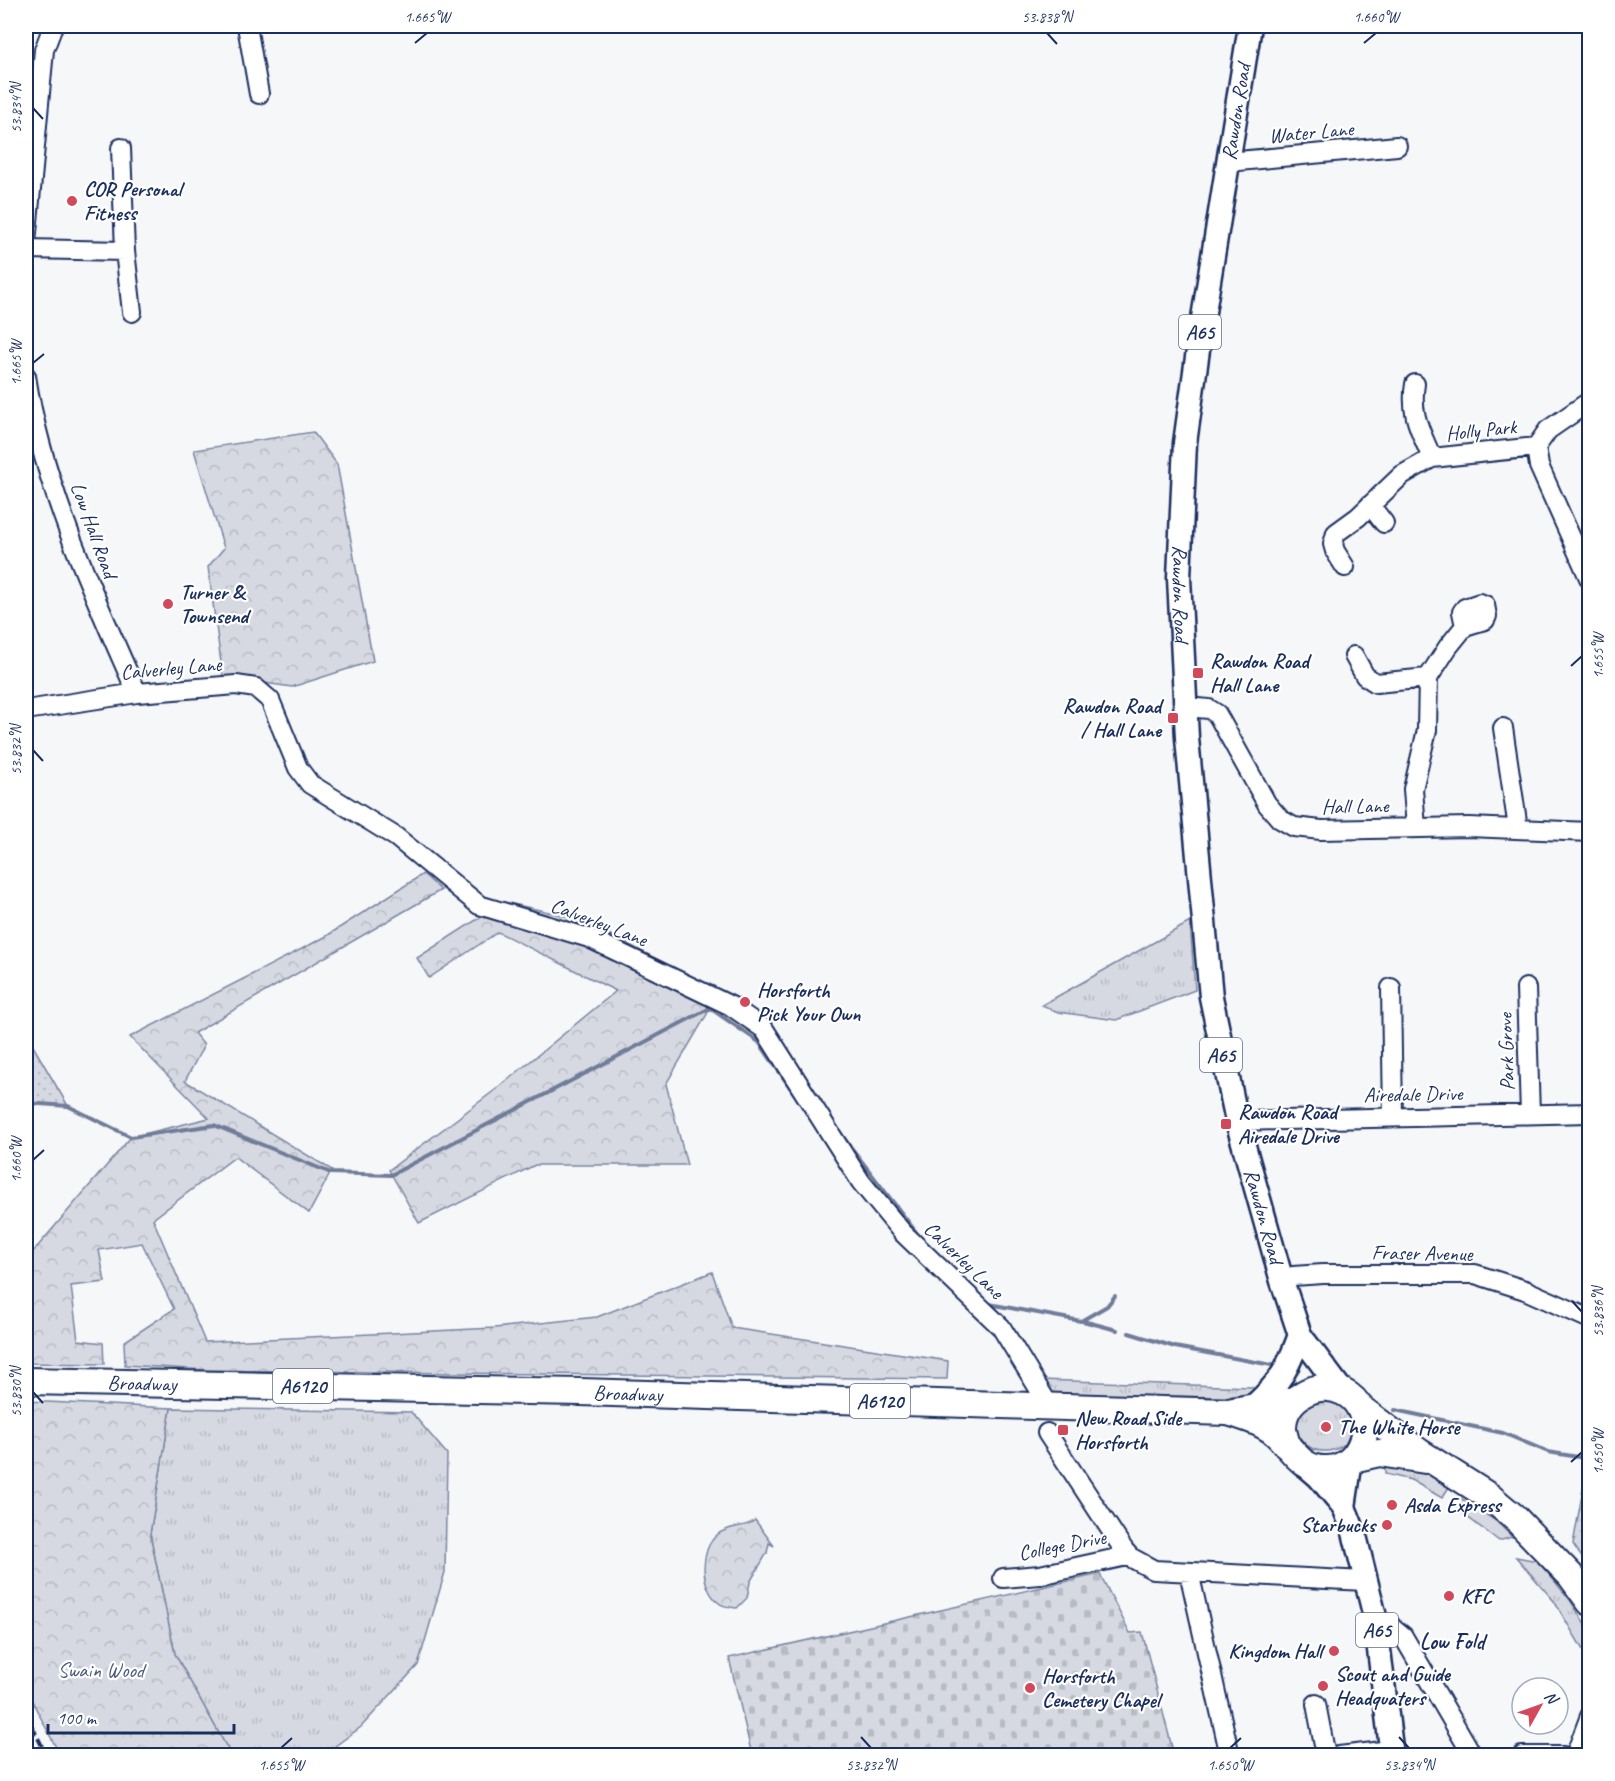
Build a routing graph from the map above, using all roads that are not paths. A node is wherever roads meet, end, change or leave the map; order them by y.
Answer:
1 (53, 26) edge
2 (247, 26) edge
3 (1251, 26) edge
4 (259, 94) dead end
5 (1397, 146) dead end
6 (121, 148) dead end
7 (1228, 162) junction
8 (26, 243) edge
9 (26, 249) edge
10 (125, 251) junction
11 (132, 312) dead end
12 (1415, 384) dead end
13 (26, 387) edge
14 (1590, 401) edge
15 (1536, 447) junction
16 (1432, 458) junction
17 (1370, 505) junction
18 (1384, 523) dead end
19 (1345, 567) dead end
20 (1590, 580) edge
21 (1465, 626) dead end
22 (1354, 656) dead end
23 (1428, 678) junction
24 (137, 693) junction
25 (1185, 707) junction
26 (26, 710) edge
27 (1503, 728) dead end
28 (1416, 828) junction
29 (1518, 828) junction
30 (1590, 832) edge
31 (1391, 988) dead end
32 (1526, 988) dead end
33 (1590, 1113) edge
34 (1530, 1114) junction
35 (1393, 1117) junction
36 (1237, 1121) junction
37 (1282, 1281) junction
38 (1590, 1319) edge
39 (1300, 1335) junction
40 (26, 1381) edge
41 (1298, 1397) junction
42 (1351, 1400) junction
43 (1254, 1406) junction
44 (1050, 1407) junction
45 (1228, 1412) junction
46 (1047, 1433) dead end
47 (1295, 1455) junction
48 (1352, 1459) junction
49 (1434, 1462) junction
50 (1344, 1507) junction
51 (1130, 1557) junction
52 (1189, 1572) junction
53 (1003, 1578) dead end
54 (1365, 1581) junction
55 (1590, 1602) edge
56 (1376, 1625) junction
57 (1316, 1704) dead end
58 (1590, 1716) edge
59 (1391, 1753) edge
60 (1230, 1755) edge
61 (1326, 1755) edge
62 (1339, 1755) edge
63 (1473, 1755) edge
64 (1522, 1755) edge
65 (1563, 1755) edge
66 (1575, 1755) edge

1 - 8 street
2 - 4 street
3 - 7 main road, Rawdon Road / A65
5 - 7 street, Water Lane
6 - 10 street
7 - 25 main road, Rawdon Road / A65
9 - 10 street
10 - 11 street
12 - 16 street, Holly Park
13 - 24 street, Low Hall Road
14 - 15 street
15 - 16 street, Holly Park
15 - 20 street
16 - 17 street, Holly Park
17 - 18 street
17 - 19 street, Holly Park
21 - 23 street
22 - 23 street
23 - 28 street
24 - 26 street, Calverley Lane
24 - 44 street, Calverley Lane
25 - 28 street, Hall Lane
25 - 36 main road, Rawdon Road / A65
27 - 29 street
28 - 29 street, Hall Lane
29 - 30 street, Hall Lane
31 - 35 street
32 - 34 street, Park Grove
33 - 34 street, Airedale Drive
34 - 35 street, Airedale Drive
35 - 36 street, Airedale Drive
36 - 37 main road, Rawdon Road / A65
37 - 38 street, Fraser Avenue
37 - 39 main road, Rawdon Road / A65
39 - 41 main road, Rawdon Road / A65
39 - 42 main road, Rawdon Road / A65
39 - 43 main road
40 - 44 highway, Broadway / A6120
41 - 42 highway
41 - 43 highway, A6120
41 - 47 highway
42 - 48 highway
42 - 49 highway
43 - 45 highway, A6120
44 - 45 highway, Broadway / A6120
45 - 47 highway, A6120
46 - 51 street
47 - 48 highway
47 - 50 main road, A65
48 - 49 highway
48 - 50 main road, A65
49 - 55 highway
50 - 54 main road, A65
51 - 52 street
51 - 53 street, College Drive
52 - 54 street
52 - 60 street
54 - 56 main road, A65
56 - 59 main road, A65
56 - 63 street
57 - 61 street
58 - 66 street
59 - 62 street
64 - 65 street

